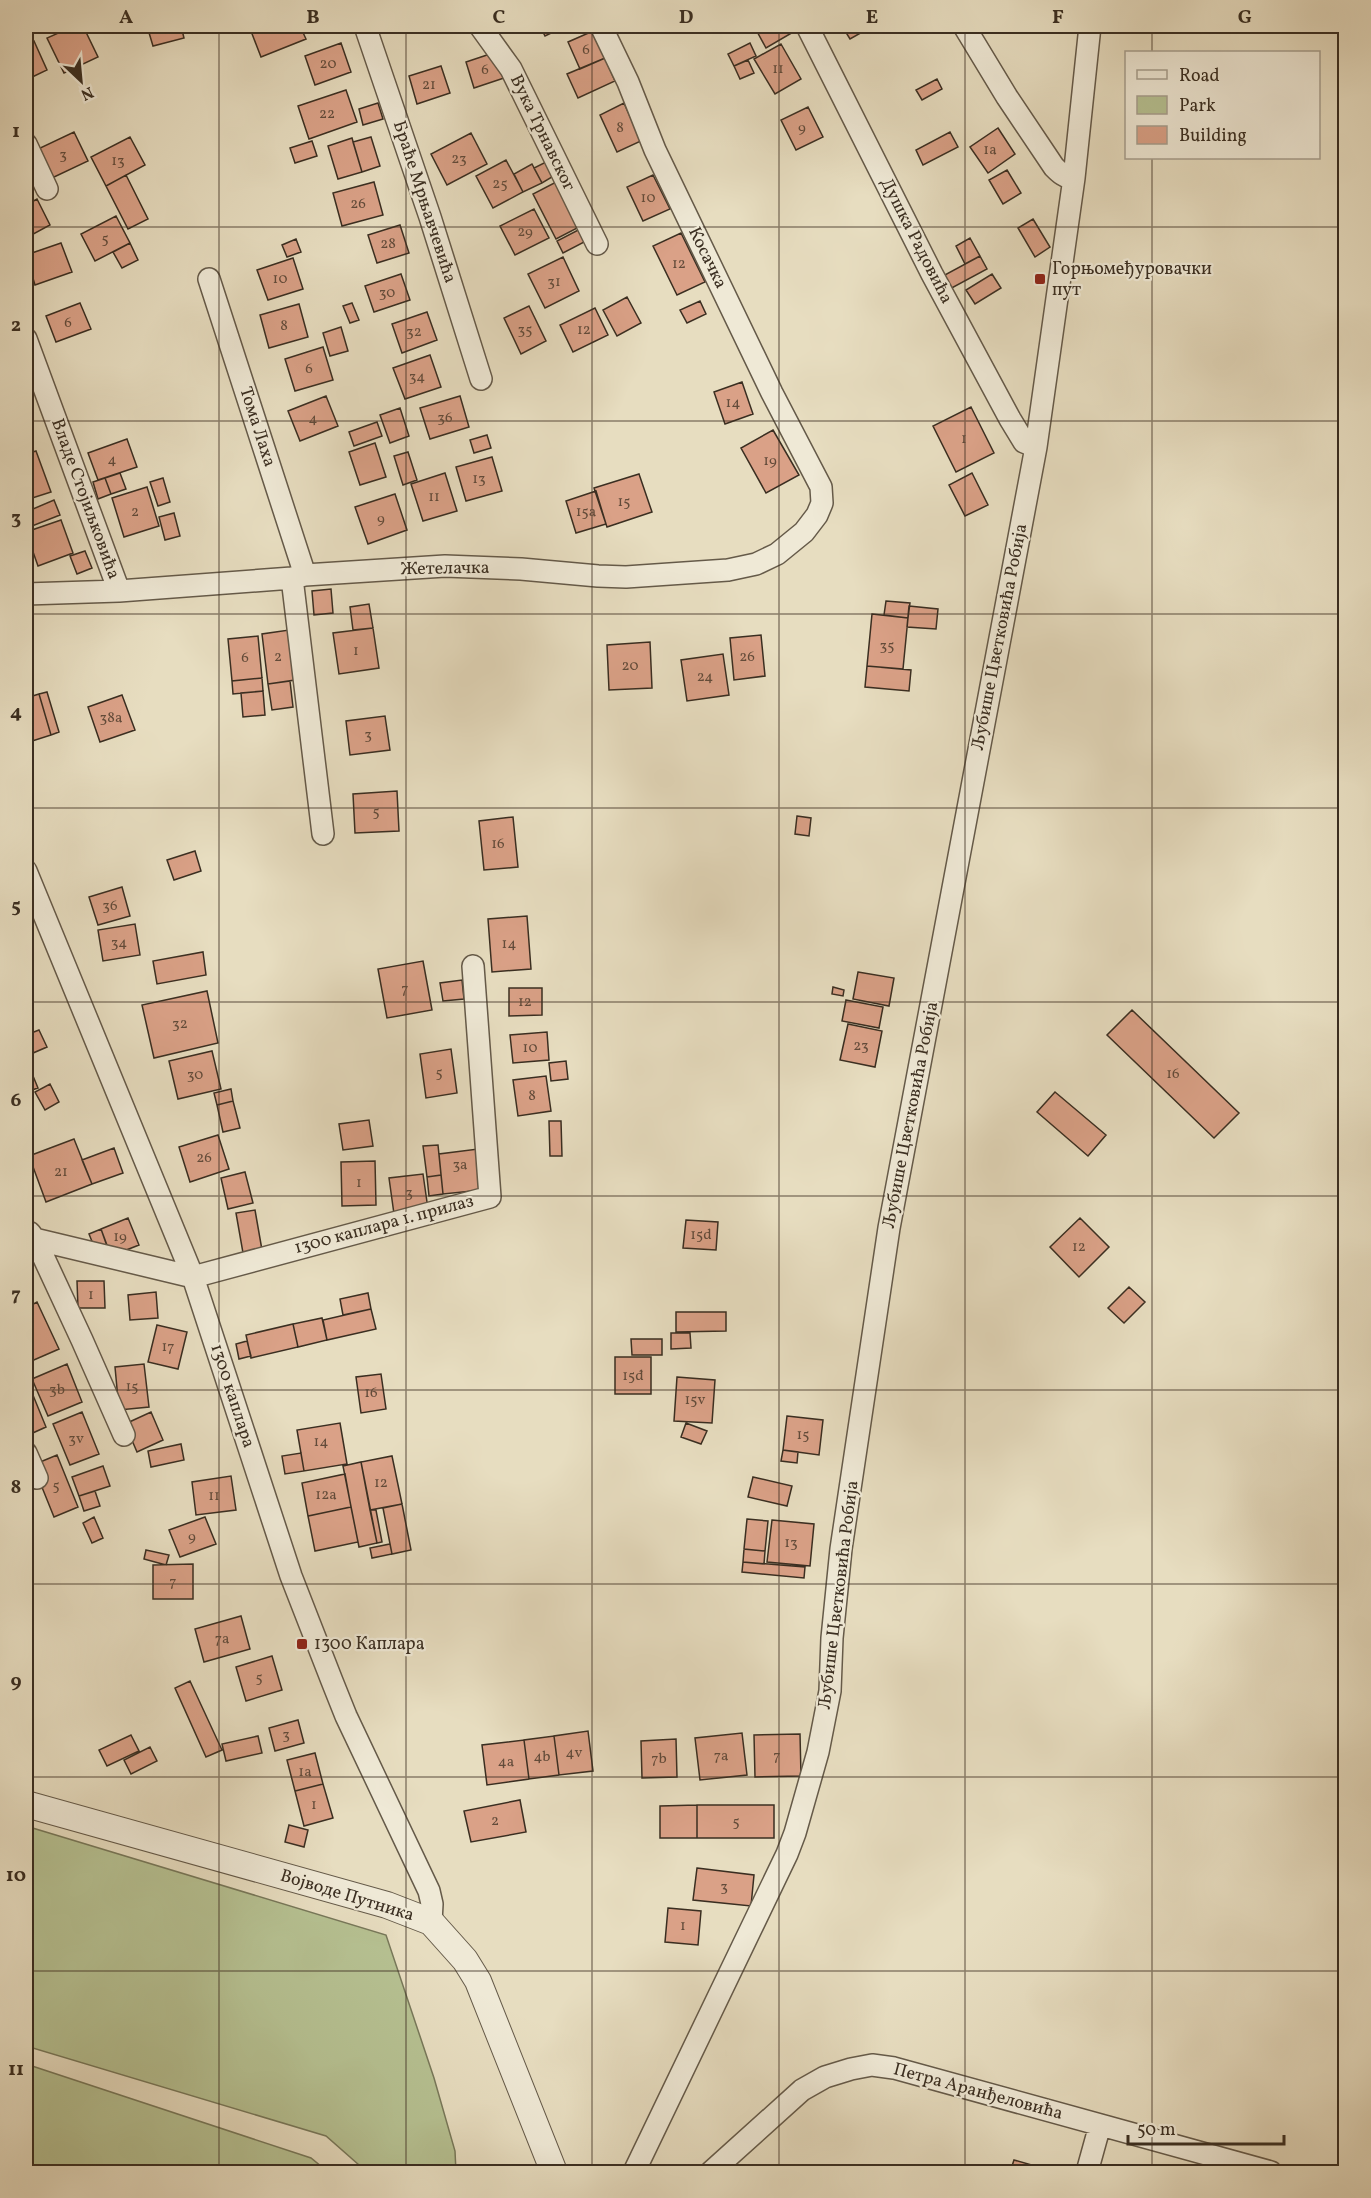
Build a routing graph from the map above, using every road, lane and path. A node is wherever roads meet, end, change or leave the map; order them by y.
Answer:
1 (364, 26) edge
2 (480, 26) edge
3 (601, 26) edge
4 (807, 26) edge
5 (964, 26) edge
6 (1090, 26) edge
7 (26, 144) edge
8 (1074, 178) junction
9 (47, 189) dead end
10 (597, 244) dead end
11 (209, 279) dead end
12 (26, 339) edge
13 (481, 379) dead end
14 (1036, 447) junction
15 (821, 487) joint
16 (298, 576) junction
17 (119, 591) junction
18 (26, 594) edge
19 (323, 834) dead end
20 (26, 871) edge
21 (473, 966) dead end
22 (29, 1236) edge
23 (193, 1277) junction
24 (124, 1435) dead end
25 (26, 1453) edge
26 (37, 1478) dead end
27 (26, 1804) edge
28 (432, 1922) junction
29 (1100, 2125) junction
30 (554, 2172) edge
31 (634, 2172) edge
32 (711, 2172) edge
33 (1087, 2172) edge
34 (1270, 2172) edge

1 - 13 street, Браће Мрњавчевића
2 - 10 street, Вука Трнавског
3 - 15 street, Косачка
4 - 14 street, Душка Радовића
5 - 8 street
6 - 8 street, Љубише Цветковића Робија
7 - 9 street
8 - 14 street, Љубише Цветковића Робија
11 - 16 street, Тома Лаха
12 - 17 street, Владе Стојиљковића
14 - 31 street, Љубише Цветковића Робија
15 - 16 street, Жетелачка
16 - 17 street, Жетелачка
16 - 19 street, Тома Лаха
17 - 18 street, Жетелачка
20 - 23 street, 1300 каплара
21 - 23 street, 1300 каплара 1. прилаз
22 - 23 street
22 - 24 street
23 - 28 street, 1300 каплара
25 - 26 street
27 - 28 street, Војводе Путника
28 - 30 street, Војводе Путника
29 - 32 street, Петра Аранђеловића
29 - 33 street
29 - 34 street, Петра Аранђеловића

